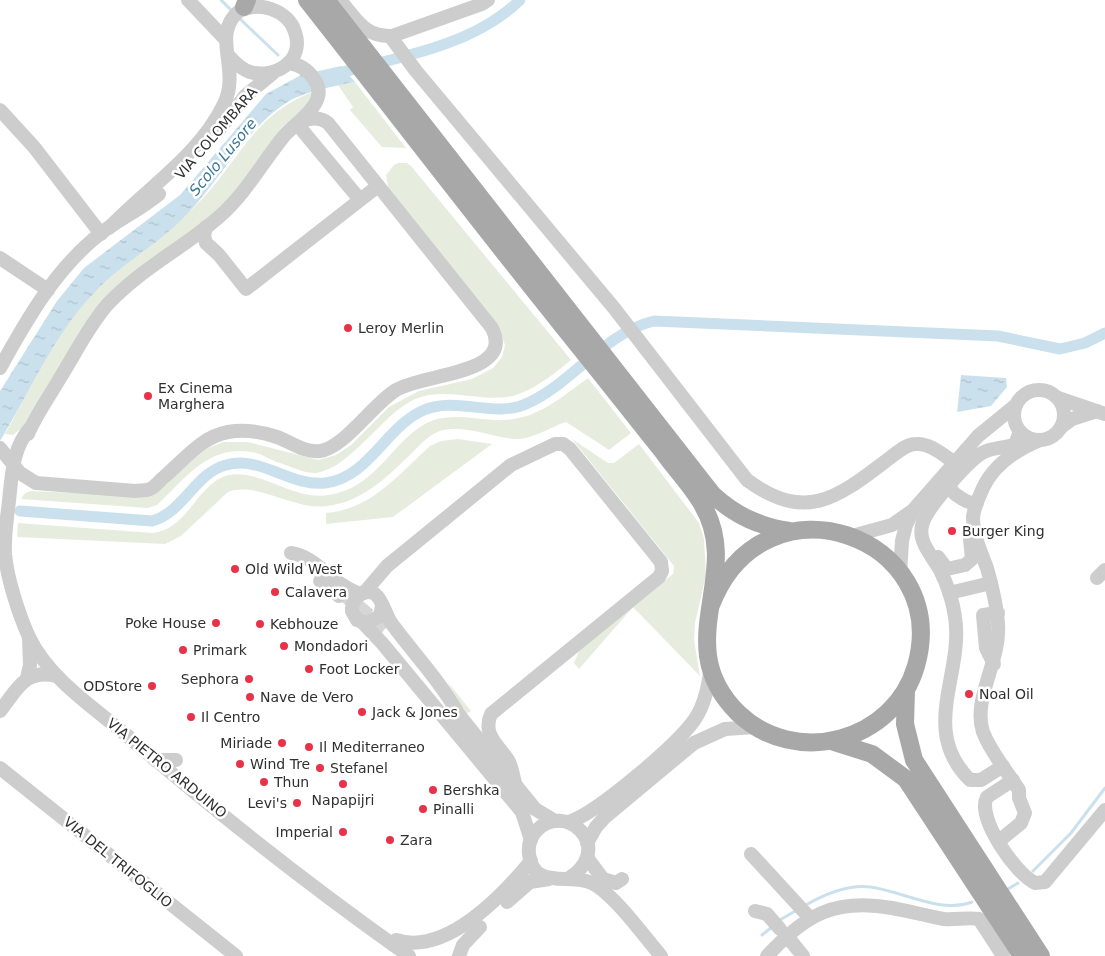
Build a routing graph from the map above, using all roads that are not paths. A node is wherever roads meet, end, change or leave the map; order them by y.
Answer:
1 (188, 0) edge
2 (307, 0) edge
3 (326, 0) edge
4 (340, 0) edge
5 (488, 0) edge
6 (238, 12) edge
7 (203, 15) junction
8 (392, 39) junction
9 (226, 40) junction
10 (353, 47) junction
11 (229, 56) junction
12 (292, 64) junction
13 (273, 72) junction
14 (0, 110) edge
15 (294, 127) junction
16 (378, 186) junction
17 (356, 195) dead end
18 (206, 227) junction
19 (105, 231) junction
20 (210, 248) junction
21 (0, 258) edge
22 (234, 286) dead end
23 (48, 290) junction
24 (0, 368) edge
25 (609, 371) junction
26 (1058, 398) junction
27 (1016, 405) junction
28 (1101, 413) edge
29 (990, 426) junction
30 (1061, 427) junction
31 (1019, 430) junction
32 (26, 432) junction
33 (1040, 440) junction
34 (3, 446) edge
35 (954, 462) junction
36 (13, 465) junction
37 (30, 479) junction
38 (951, 484) junction
39 (10, 493) junction
40 (976, 507) junction
41 (914, 510) junction
42 (791, 531) junction
43 (921, 531) junction
44 (852, 536) junction
45 (900, 573) junction
46 (990, 583) junction
47 (948, 593) junction
48 (359, 596) junction
49 (711, 605) junction
50 (362, 622) junction
51 (390, 635) junction
52 (29, 637) junction
53 (711, 668) junction
54 (57, 676) junction
55 (27, 678) junction
56 (907, 687) junction
57 (0, 711) edge
58 (454, 718) junction
59 (756, 727) junction
60 (831, 741) junction
61 (155, 760) junction
62 (176, 760) dead end
63 (1003, 766) junction
64 (0, 768) edge
65 (1013, 780) junction
66 (515, 783) junction
67 (1105, 810) edge
68 (562, 821) junction
69 (531, 840) junction
70 (999, 841) junction
71 (587, 843) junction
72 (751, 854) dead end
73 (588, 858) junction
74 (530, 861) junction
75 (569, 878) junction
76 (549, 879) junction
77 (622, 880) dead end
78 (755, 911) dead end
79 (804, 911) junction
80 (780, 928) junction
81 (372, 929) junction
82 (467, 940) junction
83 (407, 954) edge
84 (236, 956) edge
85 (459, 956) edge
86 (661, 956) edge
87 (767, 956) edge
88 (803, 956) edge
89 (1003, 956) edge
90 (1022, 956) edge
91 (1041, 956) edge

1 - 7 street
2 - 10 main road
3 - 10 main road
4 - 8 street
5 - 8 street
6 - 7 street
6 - 9 street
6 - 12 street
7 - 9 street
8 - 35 street
9 - 11 street
10 - 25 main road
11 - 13 street
11 - 19 street, VIA COLOMBARA
12 - 13 street
12 - 15 street
13 - 19 street, VIA COLOMBARA
14 - 19 street
15 - 16 street
15 - 17 street
15 - 18 street
16 - 20 street
16 - 37 street
18 - 20 street
18 - 32 street
19 - 23 street, VIA COLOMBARA
20 - 22 street
21 - 23 street
23 - 24 street, VIA COLOMBARA
25 - 42 main road
25 - 49 main road
26 - 27 street
26 - 28 street
26 - 30 street
27 - 29 street
27 - 31 street
28 - 30 street
29 - 31 street
29 - 35 street
30 - 33 street
31 - 33 street
31 - 38 street
32 - 34 street
32 - 36 street, VIA PIETRO ARDUINO
32 - 37 street
33 - 40 street
34 - 36 street
35 - 41 street
36 - 37 street
36 - 39 street, VIA PIETRO ARDUINO
37 - 39 street
38 - 40 street
38 - 43 street
39 - 52 street, VIA PIETRO ARDUINO
40 - 43 street
40 - 46 street
41 - 44 street
41 - 45 street
42 - 44 main road
42 - 49 main road
43 - 47 street
44 - 45 main road
45 - 56 main road
46 - 47 street
46 - 63 street
47 - 63 street
48 - 48 street
48 - 50 street
48 - 50 street
48 - 51 street
48 - 66 street
49 - 53 main road
50 - 58 street
51 - 58 street
51 - 58 street
52 - 54 street, VIA PIETRO ARDUINO
52 - 55 street
53 - 59 main road
53 - 68 street
54 - 55 street
54 - 61 street, VIA PIETRO ARDUINO
55 - 57 street
56 - 60 main road
56 - 91 main road
58 - 66 street
58 - 69 street
59 - 60 main road
59 - 71 street
60 - 90 main road
61 - 62 street
61 - 81 street, VIA PIETRO ARDUINO
63 - 65 street
64 - 84 street, VIA DEL TRIFOGLIO
65 - 70 street
65 - 70 street
66 - 68 street
67 - 70 street
68 - 69 street
68 - 71 street
69 - 74 street
71 - 73 street
72 - 79 street
73 - 75 street
73 - 77 street
74 - 76 street
74 - 81 street
75 - 76 street
75 - 86 street
76 - 82 street, VIA PIETRO ARDUINO
78 - 80 street
79 - 80 street
79 - 89 street
80 - 87 street
80 - 88 street
81 - 83 street, VIA PIETRO ARDUINO
82 - 83 street, VIA PIETRO ARDUINO
82 - 85 street, VIA PIETRO ARDUINO

